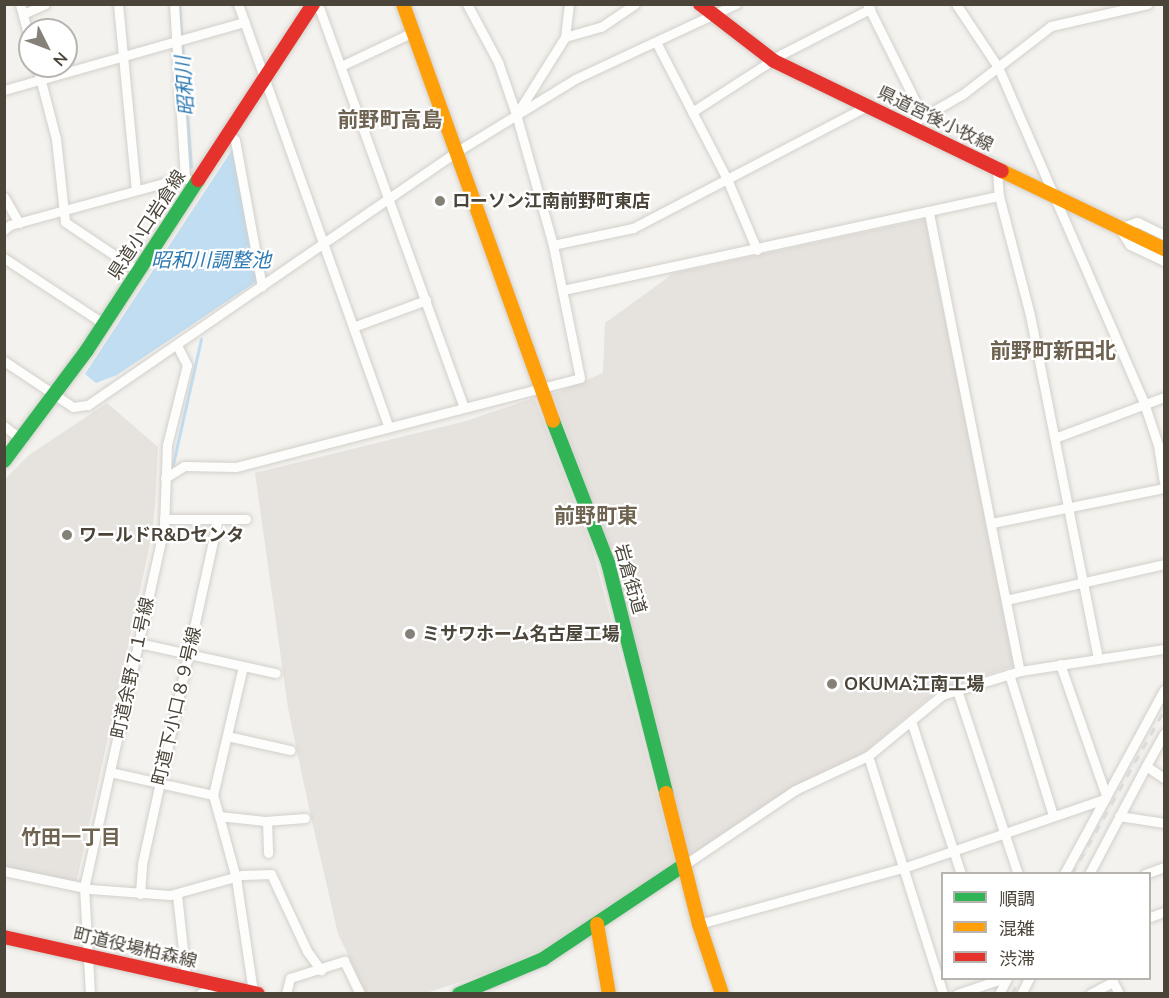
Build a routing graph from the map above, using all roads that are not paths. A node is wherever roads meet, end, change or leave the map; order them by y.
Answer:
1 (45, 4) edge
2 (118, 4) edge
3 (174, 4) edge
4 (238, 4) edge
5 (404, 4) edge
6 (467, 4) edge
7 (568, 4) edge
8 (635, 4) edge
9 (700, 4) edge
10 (736, 4) edge
11 (956, 4) edge
12 (1148, 4) edge
13 (313, 5) edge
14 (869, 7) edge
15 (21, 9) edge
16 (713, 15) junction
17 (244, 22) junction
18 (413, 32) junction
19 (565, 37) junction
20 (656, 42) junction
21 (177, 43) junction
22 (123, 57) junction
23 (774, 61) junction
24 (341, 66) junction
25 (998, 68) junction
26 (265, 78) junction
27 (41, 80) junction
28 (4, 90) edge
29 (867, 106) junction
30 (692, 112) junction
31 (516, 114) junction
32 (923, 117) junction
33 (909, 125) junction
34 (228, 134) junction
35 (456, 152) junction
36 (997, 170) junction
37 (727, 179) junction
38 (190, 181) junction
39 (136, 190) junction
40 (999, 196) junction
41 (4, 197) edge
42 (1054, 197) junction
43 (390, 198) junction
44 (63, 212) junction
45 (928, 213) junction
46 (19, 224) junction
47 (1119, 228) junction
48 (4, 230) edge
49 (1164, 235) edge
50 (324, 245) junction
51 (554, 245) junction
52 (1164, 249) edge
53 (757, 250) junction
54 (4, 258) edge
55 (1164, 261) edge
56 (138, 271) junction
57 (262, 287) junction
58 (562, 290) junction
59 (426, 300) junction
60 (104, 324) junction
61 (353, 327) junction
62 (177, 345) junction
63 (4, 361) edge
64 (541, 389) junction
65 (56, 395) junction
66 (1164, 397) edge
67 (1143, 402) junction
68 (464, 408) junction
69 (4, 426) edge
70 (388, 426) junction
71 (1055, 438) junction
72 (22, 440) junction
73 (4, 461) edge
74 (165, 478) junction
75 (1164, 482) edge
76 (1164, 488) edge
77 (1070, 507) junction
78 (164, 519) junction
79 (218, 519) junction
80 (246, 519) dead end
81 (992, 523) junction
82 (1164, 564) edge
83 (1083, 582) junction
84 (1006, 600) junction
85 (139, 643) junction
86 (1164, 649) edge
87 (189, 654) junction
88 (1098, 658) junction
89 (1060, 664) junction
90 (243, 666) junction
91 (1020, 671) junction
92 (276, 674) dead end
93 (1009, 674) junction
94 (957, 690) junction
95 (1164, 690) edge
96 (911, 721) junction
97 (1164, 734) edge
98 (227, 736) junction
99 (290, 750) dead end
100 (868, 756) junction
101 (1146, 766) junction
102 (110, 772) junction
103 (1164, 778) edge
104 (160, 783) junction
105 (213, 795) junction
106 (1105, 797) junction
107 (1053, 815) junction
108 (219, 816) junction
109 (1119, 816) junction
110 (305, 818) dead end
111 (267, 821) junction
112 (1164, 823) edge
113 (1005, 831) junction
114 (953, 850) junction
115 (268, 853) dead end
116 (684, 865) junction
117 (1164, 867) edge
118 (903, 868) junction
119 (4, 870) edge
120 (961, 872) edge
121 (1018, 872) edge
122 (1065, 872) edge
123 (1090, 872) edge
124 (1148, 872) edge
125 (236, 878) junction
126 (84, 888) junction
127 (140, 894) junction
128 (177, 895) junction
129 (597, 924) junction
130 (699, 924) junction
131 (4, 937) edge
132 (88, 956) junction
133 (321, 970) junction
134 (186, 977) junction
135 (997, 980) edge
136 (1112, 980) edge
137 (225, 988) edge
138 (90, 993) edge
139 (201, 993) edge
140 (256, 993) edge
141 (286, 993) edge
142 (360, 993) edge
143 (459, 993) edge
144 (609, 993) edge
145 (722, 993) edge
146 (943, 993) edge
147 (957, 993) edge
148 (1090, 993) edge
149 (1119, 993) edge

1 - 15 street
2 - 22 street
3 - 21 street
4 - 17 street
5 - 18 street, 岩倉街道
6 - 31 street
7 - 19 street
8 - 19 street
9 - 16 street, 県道宮後小牧線
10 - 16 street
11 - 25 street
12 - 25 street
13 - 24 street
13 - 26 street, 県道小口岩倉線
14 - 23 street
14 - 32 street
16 - 20 street
16 - 23 street, 県道宮後小牧線
17 - 21 street
17 - 26 street
18 - 24 street
18 - 35 street, 岩倉街道
19 - 31 street
20 - 30 street
20 - 31 street
21 - 22 street
21 - 38 street
22 - 27 street
22 - 39 street
23 - 29 street, 県道宮後小牧線
23 - 30 street
24 - 43 street
25 - 32 street
25 - 42 street
26 - 34 street, 県道小口岩倉線
26 - 50 street
27 - 28 street
27 - 44 street
29 - 33 street, 県道宮後小牧線
29 - 37 street
30 - 37 street
31 - 35 street
31 - 51 street
32 - 33 street
33 - 36 street, 県道宮後小牧線
34 - 38 street, 県道小口岩倉線
34 - 57 street
35 - 43 street
35 - 64 street, 岩倉街道
36 - 40 street
36 - 42 street, 県道宮後小牧線
37 - 51 street
37 - 53 street
38 - 39 street
38 - 56 street, 県道小口岩倉線
39 - 44 street
40 - 45 street
40 - 71 street
41 - 46 street
42 - 47 street, 県道宮後小牧線
42 - 67 street
43 - 50 street
43 - 59 street
44 - 46 street
44 - 56 street
45 - 53 street
45 - 81 street
46 - 48 street
47 - 49 street
47 - 52 street, 県道宮後小牧線
47 - 55 street
50 - 57 street
50 - 61 street
51 - 58 street
53 - 58 street
54 - 60 street
56 - 60 street, 県道小口岩倉線
57 - 62 street
58 - 64 street
59 - 61 street
59 - 68 street
60 - 65 street, 県道小口岩倉線
61 - 70 street
62 - 65 street
62 - 74 street, 町道余野７１号線
63 - 65 street
64 - 68 street
64 - 116 street, 岩倉街道
65 - 72 street, 県道小口岩倉線
66 - 67 street
67 - 71 street
67 - 75 street
68 - 70 street
69 - 72 street
70 - 74 street
71 - 77 street
72 - 73 street, 県道小口岩倉線
74 - 78 street, 町道余野７１号線
76 - 77 street
77 - 81 street
77 - 83 street
78 - 79 street
78 - 85 street, 町道余野７１号線
79 - 80 street
79 - 87 street, 町道下小口８９号線
81 - 84 street
82 - 83 street
83 - 84 street
83 - 88 street
84 - 91 street
85 - 87 street
85 - 102 street, 町道余野７１号線
86 - 88 street
87 - 90 street
87 - 104 street, 町道下小口８９号線
88 - 89 street
89 - 91 street
89 - 106 street
90 - 92 street
90 - 98 street
91 - 93 street
93 - 94 street
93 - 107 street
94 - 96 street
94 - 113 street
95 - 106 street
96 - 100 street
96 - 114 street
97 - 101 street
98 - 99 street
98 - 105 street
100 - 116 street
100 - 118 street
101 - 103 street
101 - 109 street
102 - 104 street
102 - 126 street, 町道余野７１号線
104 - 105 street
104 - 127 street, 町道下小口８９号線
105 - 108 street
106 - 107 street
106 - 122 street
107 - 113 street
108 - 111 street
108 - 125 street
109 - 112 street
109 - 123 street
110 - 111 street
111 - 115 street
113 - 114 street
113 - 121 street
114 - 118 street
114 - 120 street
116 - 129 street
116 - 130 street, 岩倉街道
117 - 124 street
118 - 130 street
118 - 146 street
119 - 126 street
125 - 128 street
125 - 133 street
125 - 140 street
126 - 127 street
126 - 132 street, 町道余野７１号線
127 - 128 street
128 - 134 street
129 - 143 street
129 - 144 street
130 - 145 street, 岩倉街道
131 - 132 street, 町道役場柏森線
132 - 134 street, 町道役場柏森線
132 - 138 street, 町道余野７１号線
133 - 141 street
133 - 142 street
134 - 137 street, 町道役場柏森線
135 - 147 street
136 - 148 street
136 - 149 street
137 - 139 street
137 - 140 street, 町道役場柏森線

